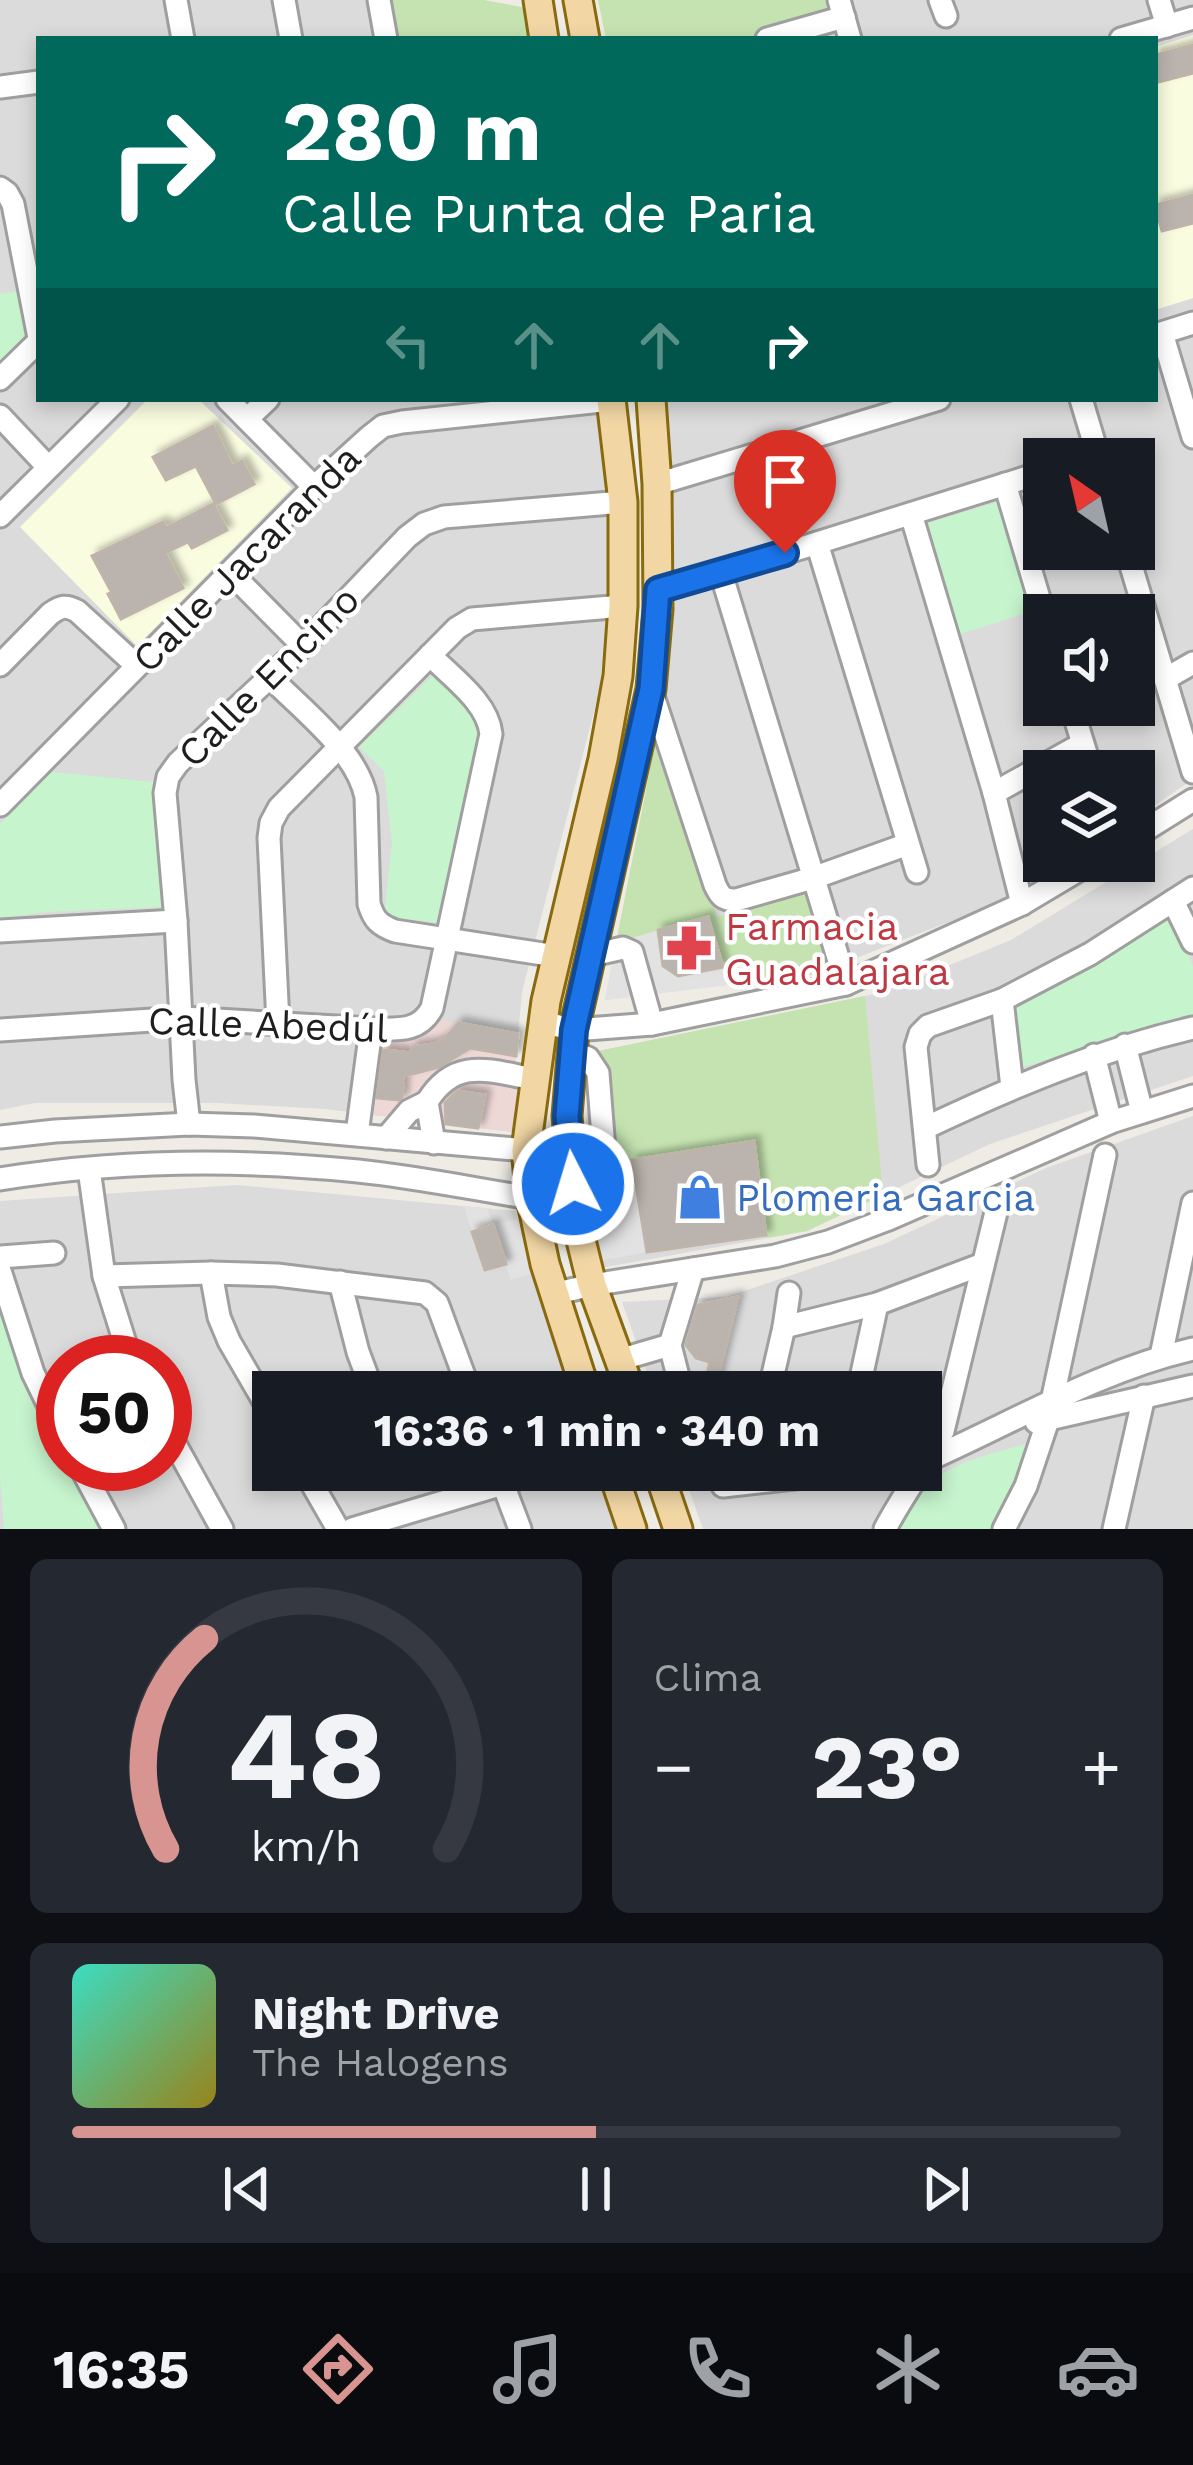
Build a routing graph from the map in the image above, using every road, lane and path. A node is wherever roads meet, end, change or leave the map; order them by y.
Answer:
1 (176, 0) edge
2 (284, 0) edge
3 (379, 0) edge
4 (538, 0) edge
5 (578, 0) edge
6 (1160, 0) edge
7 (1193, 18) edge
8 (844, 19) edge
9 (1167, 26) junction
10 (182, 36) edge
11 (290, 36) edge
12 (385, 36) edge
13 (544, 36) edge
14 (584, 36) edge
15 (779, 36) edge
16 (1132, 36) edge
17 (36, 82) edge
18 (0, 87) edge
19 (0, 188) edge
20 (26, 279) junction
21 (0, 283) edge
22 (1193, 323) edge
23 (36, 325) edge
24 (1158, 333) edge
25 (36, 342) edge
26 (0, 380) edge
27 (115, 402) edge
28 (230, 402) edge
29 (265, 402) edge
30 (558, 402) edge
31 (611, 402) edge
32 (651, 402) edge
33 (929, 402) edge
34 (1082, 402) edge
35 (505, 405) edge
36 (0, 416) edge
37 (247, 419) junction
38 (1193, 437) edge
39 (655, 438) junction
40 (1090, 438) edge
41 (616, 445) junction
42 (48, 467) junction
43 (1023, 478) edge
44 (657, 484) junction
45 (1005, 484) junction
46 (314, 487) junction
47 (623, 502) junction
48 (911, 514) junction
49 (0, 516) edge
50 (817, 543) junction
51 (1132, 570) edge
52 (230, 572) junction
53 (721, 573) junction
54 (658, 590) junction
55 (1038, 594) edge
56 (623, 606) junction
57 (303, 646) junction
58 (430, 656) junction
59 (1193, 663) edge
60 (0, 664) edge
61 (137, 666) junction
62 (270, 677) junction
63 (1166, 679) junction
64 (651, 689) junction
65 (1078, 726) edge
66 (339, 747) junction
67 (1193, 772) edge
68 (994, 793) junction
69 (1193, 800) edge
70 (0, 805) edge
71 (1155, 824) edge
72 (908, 844) junction
73 (917, 872) dead end
74 (813, 878) junction
75 (1059, 882) edge
76 (1193, 888) edge
77 (1173, 902) junction
78 (1022, 904) junction
79 (176, 921) junction
80 (0, 931) edge
81 (446, 938) junction
82 (1193, 942) edge
83 (592, 955) junction
84 (556, 956) junction
85 (846, 984) junction
86 (1002, 1000) junction
87 (183, 1018) junction
88 (543, 1022) junction
89 (278, 1023) junction
90 (652, 1024) junction
91 (1193, 1028) edge
92 (371, 1029) junction
93 (0, 1030) edge
94 (573, 1041) junction
95 (1125, 1045) junction
96 (1094, 1055) junction
97 (534, 1079) junction
98 (1012, 1087) junction
99 (1193, 1096) edge
100 (428, 1102) junction
101 (1142, 1112) junction
102 (1111, 1122) junction
103 (189, 1124) junction
104 (125, 1127) junction
105 (925, 1128) junction
106 (55, 1130) junction
107 (357, 1134) junction
108 (0, 1137) edge
109 (386, 1138) junction
110 (434, 1143) junction
111 (526, 1150) junction
112 (603, 1152) junction
113 (570, 1155) junction
114 (1105, 1155) dead end
115 (131, 1165) junction
116 (928, 1165) dead end
117 (61, 1169) junction
118 (88, 1169) junction
119 (0, 1179) edge
120 (605, 1181) junction
121 (573, 1184) junction
122 (531, 1198) junction
123 (1193, 1203) edge
124 (998, 1204) dead end
125 (578, 1229) junction
126 (54, 1253) dead end
127 (0, 1257) edge
128 (983, 1264) junction
129 (693, 1269) junction
130 (0, 1271) edge
131 (211, 1274) junction
132 (104, 1276) junction
133 (340, 1282) junction
134 (592, 1285) junction
135 (789, 1293) dead end
136 (553, 1294) junction
137 (877, 1304) junction
138 (784, 1327) junction
139 (123, 1335) edge
140 (670, 1346) junction
141 (1193, 1349) edge
142 (1161, 1356) junction
143 (619, 1360) junction
144 (365, 1371) edge
145 (462, 1371) edge
146 (579, 1371) edge
147 (623, 1371) edge
148 (677, 1371) edge
149 (774, 1371) edge
150 (863, 1371) edge
151 (36, 1379) edge
152 (252, 1379) edge
153 (1193, 1386) edge
154 (1144, 1396) junction
155 (1051, 1409) junction
156 (942, 1433) edge
157 (942, 1453) edge
158 (192, 1475) edge
159 (94, 1491) edge
160 (316, 1491) edge
161 (460, 1491) edge
162 (505, 1491) edge
163 (619, 1491) edge
164 (665, 1491) edge
165 (906, 1491) edge
166 (114, 1529) edge
167 (222, 1529) edge
168 (338, 1529) edge
169 (352, 1529) edge
170 (520, 1529) edge
171 (632, 1529) edge
172 (678, 1529) edge
173 (885, 1529) edge
174 (1004, 1529) edge
175 (1114, 1529) edge

1 - 10 street
2 - 11 street
3 - 12 street
4 - 13 main road
5 - 14 main road
6 - 9 street
7 - 9 street
8 - 15 street
9 - 16 street
17 - 18 street
19 - 20 street
20 - 21 street
20 - 23 street
22 - 24 street
24 - 38 street
25 - 26 street
27 - 42 street
28 - 37 street
29 - 37 street
30 - 35 street, Calle Jacaranda
31 - 41 main road
32 - 39 main road
33 - 44 street
34 - 40 street
35 - 46 street, Calle Jacaranda
36 - 42 street
37 - 46 street
39 - 41 main road
39 - 44 main road
41 - 47 main road
42 - 49 street
43 - 45 street
44 - 54 main road
45 - 48 street
45 - 55 street
46 - 52 street, Calle Jacaranda
47 - 56 main road
47 - 57 street, Calle Encino
48 - 50 street
48 - 68 street
50 - 53 street
50 - 72 street
51 - 63 street
52 - 57 street
52 - 61 street, Calle Jacaranda
53 - 54 street
53 - 74 street
54 - 64 main road
56 - 58 street
56 - 84 main road
57 - 62 street, Calle Encino
58 - 66 street
58 - 81 street, Calle Abedúl
59 - 63 street
60 - 61 street
61 - 70 street, Calle Jacaranda
62 - 66 street
62 - 79 street, Calle Encino
63 - 67 street
64 - 74 street
64 - 83 main road
65 - 68 street
66 - 81 street
66 - 89 street
68 - 78 street
69 - 71 street
72 - 73 street
72 - 74 street
74 - 85 street
75 - 78 street
76 - 77 street
77 - 82 street
77 - 86 street
78 - 85 street
79 - 80 street
79 - 87 street, Calle Encino
81 - 84 street
81 - 92 street, Calle Abedúl
83 - 90 street
83 - 94 main road
84 - 88 main road
85 - 90 street
86 - 98 street
86 - 105 street
87 - 89 street, Calle Abedúl
87 - 93 street, Calle Abedúl
87 - 103 street, Calle Encino
88 - 94 street
88 - 97 main road
89 - 92 street, Calle Abedúl
90 - 94 street
91 - 95 street
92 - 107 street
94 - 112 street
94 - 113 main road
95 - 96 street
95 - 101 street
96 - 98 street
96 - 102 street
97 - 100 street
97 - 111 main road
98 - 105 street
99 - 101 street
100 - 109 street
100 - 110 street
101 - 102 street
102 - 129 street
103 - 104 street
103 - 107 street
104 - 106 street
104 - 115 street
105 - 116 street
106 - 108 street
106 - 117 street
107 - 109 street
109 - 110 street
110 - 111 street
111 - 122 main road
112 - 113 street
112 - 120 street
113 - 121 main road
114 - 155 street
115 - 118 street
115 - 122 street
117 - 118 street
117 - 119 street
118 - 132 street
120 - 121 street
120 - 125 street
121 - 125 main road
122 - 136 main road
123 - 142 street
124 - 128 street
125 - 134 main road
126 - 127 street
128 - 137 street
128 - 156 street
129 - 134 street
129 - 140 street
130 - 151 street
131 - 132 street
131 - 133 street
131 - 152 street
132 - 139 street
133 - 144 street
133 - 145 street
134 - 136 street
134 - 143 main road
135 - 138 street
136 - 146 main road
137 - 138 street
137 - 150 street
138 - 149 street
140 - 143 street
140 - 148 street
141 - 142 street
142 - 155 street
143 - 147 main road
153 - 154 street
154 - 155 street
154 - 175 street
155 - 157 street
155 - 174 street
158 - 167 street
159 - 166 street
160 - 168 street
161 - 169 street
162 - 170 street
163 - 171 main road
164 - 172 main road
165 - 173 street

